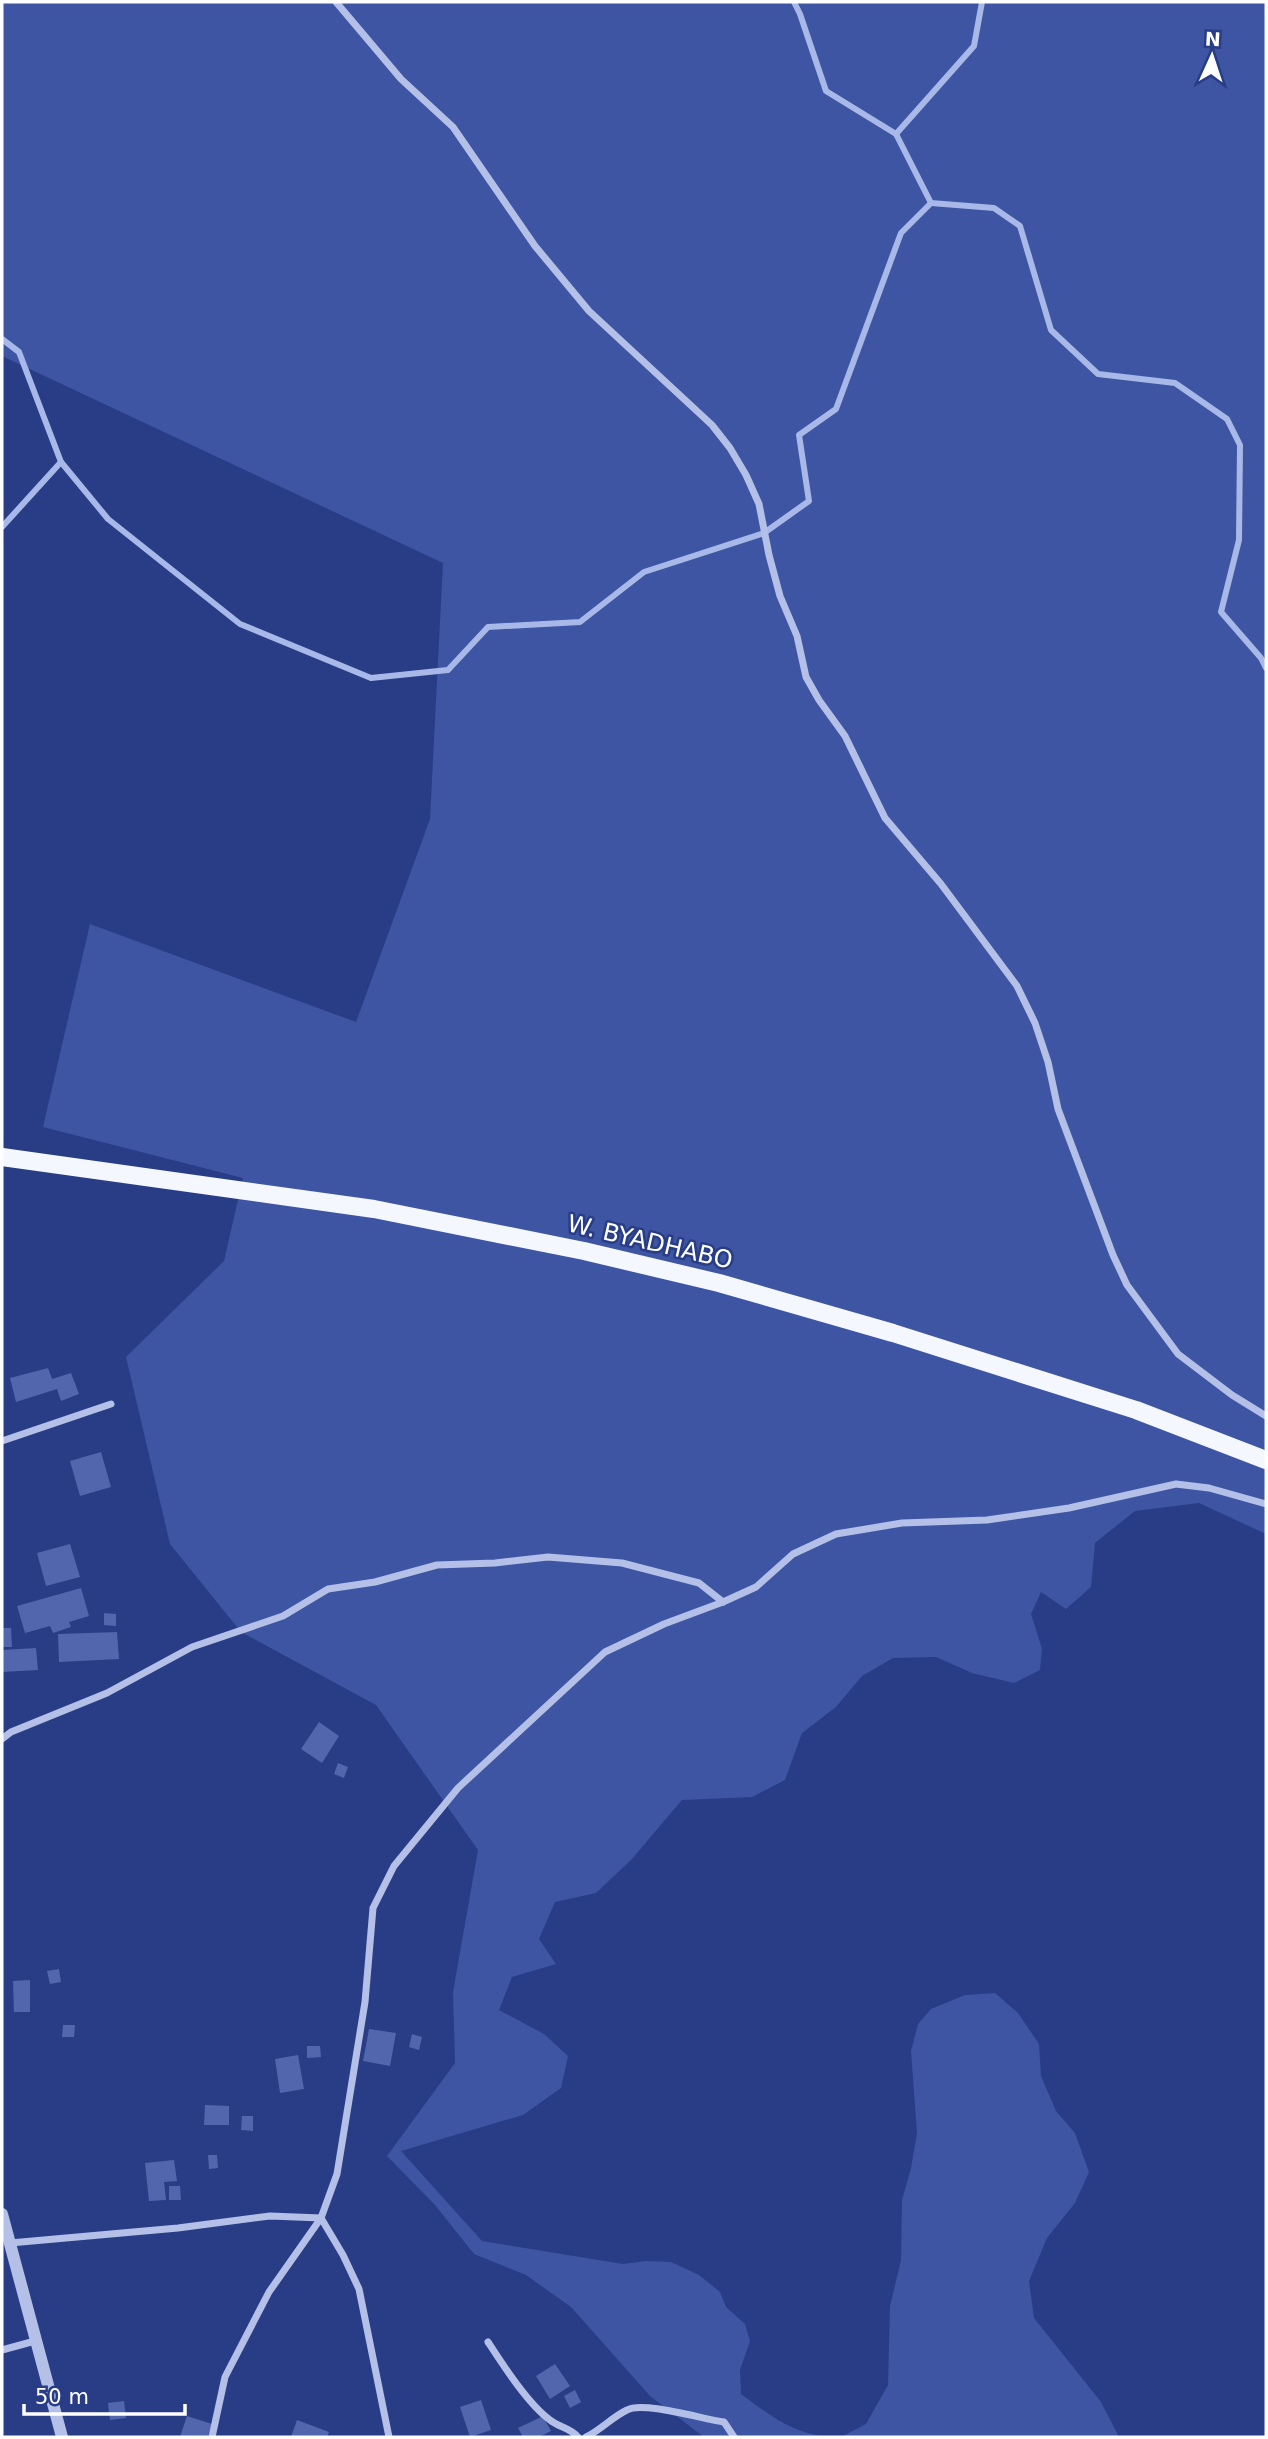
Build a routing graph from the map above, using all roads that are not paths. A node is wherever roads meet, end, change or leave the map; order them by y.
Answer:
1 (336, 2) edge
2 (2, 1157) edge
3 (111, 1404) dead end
4 (1266, 1416) edge
5 (2, 1441) edge
6 (1266, 1460) edge
7 (1266, 1504) edge
8 (723, 1602) junction
9 (2, 1739) edge
10 (2, 2214) edge
11 (321, 2218) junction
12 (10, 2243) junction
13 (35, 2341) junction
14 (488, 2342) dead end
15 (2, 2350) edge
16 (62, 2437) edge
17 (212, 2437) edge
18 (389, 2437) edge
19 (578, 2437) edge
20 (586, 2437) edge
21 (734, 2437) edge

1 - 4 street
2 - 6 main road, W. BYADHABO
3 - 5 street
7 - 8 street
8 - 9 street
8 - 11 street
10 - 12 street
11 - 12 street
11 - 17 street
11 - 18 street
12 - 13 street
13 - 15 street
13 - 16 street
14 - 19 street
20 - 21 street

